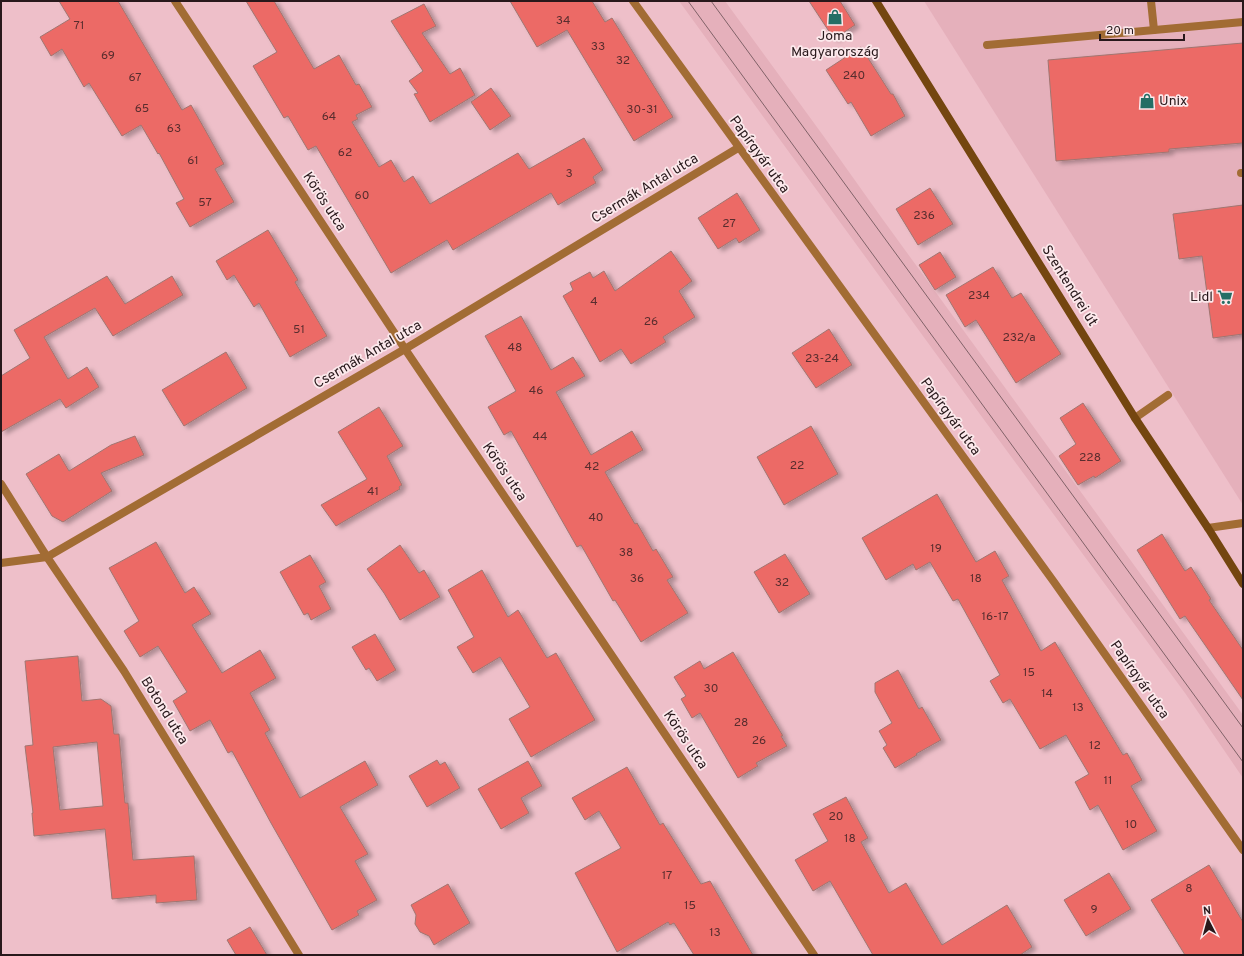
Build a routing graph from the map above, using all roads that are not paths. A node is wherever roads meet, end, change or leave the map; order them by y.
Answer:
1 (175, 1) edge
2 (633, 1) edge
3 (876, 1) edge
4 (1151, 1) edge
5 (1243, 22) edge
6 (1154, 30) junction
7 (987, 45) dead end
8 (738, 148) junction
9 (405, 349) junction
10 (1168, 395) dead end
11 (1135, 418) junction
12 (1, 484) edge
13 (1243, 523) edge
14 (1208, 528) junction
15 (47, 557) junction
16 (1, 563) edge
17 (1243, 584) edge
18 (1243, 850) edge
19 (299, 955) edge
20 (814, 955) edge

1 - 9 street, Körös utca
2 - 8 street, Papírgyár utca
3 - 11 main road, Szentendrei út
4 - 6 street
5 - 6 street
6 - 7 street
8 - 9 street, Csermák Antal utca
8 - 18 street, Papírgyár utca
9 - 15 street, Csermák Antal utca
9 - 20 street, Körös utca
10 - 11 street
11 - 14 main road, Szentendrei út
12 - 15 street, Botond utca
13 - 14 street
14 - 17 main road, Szentendrei út
15 - 16 street, Csermák Antal utca
15 - 19 street, Botond utca

